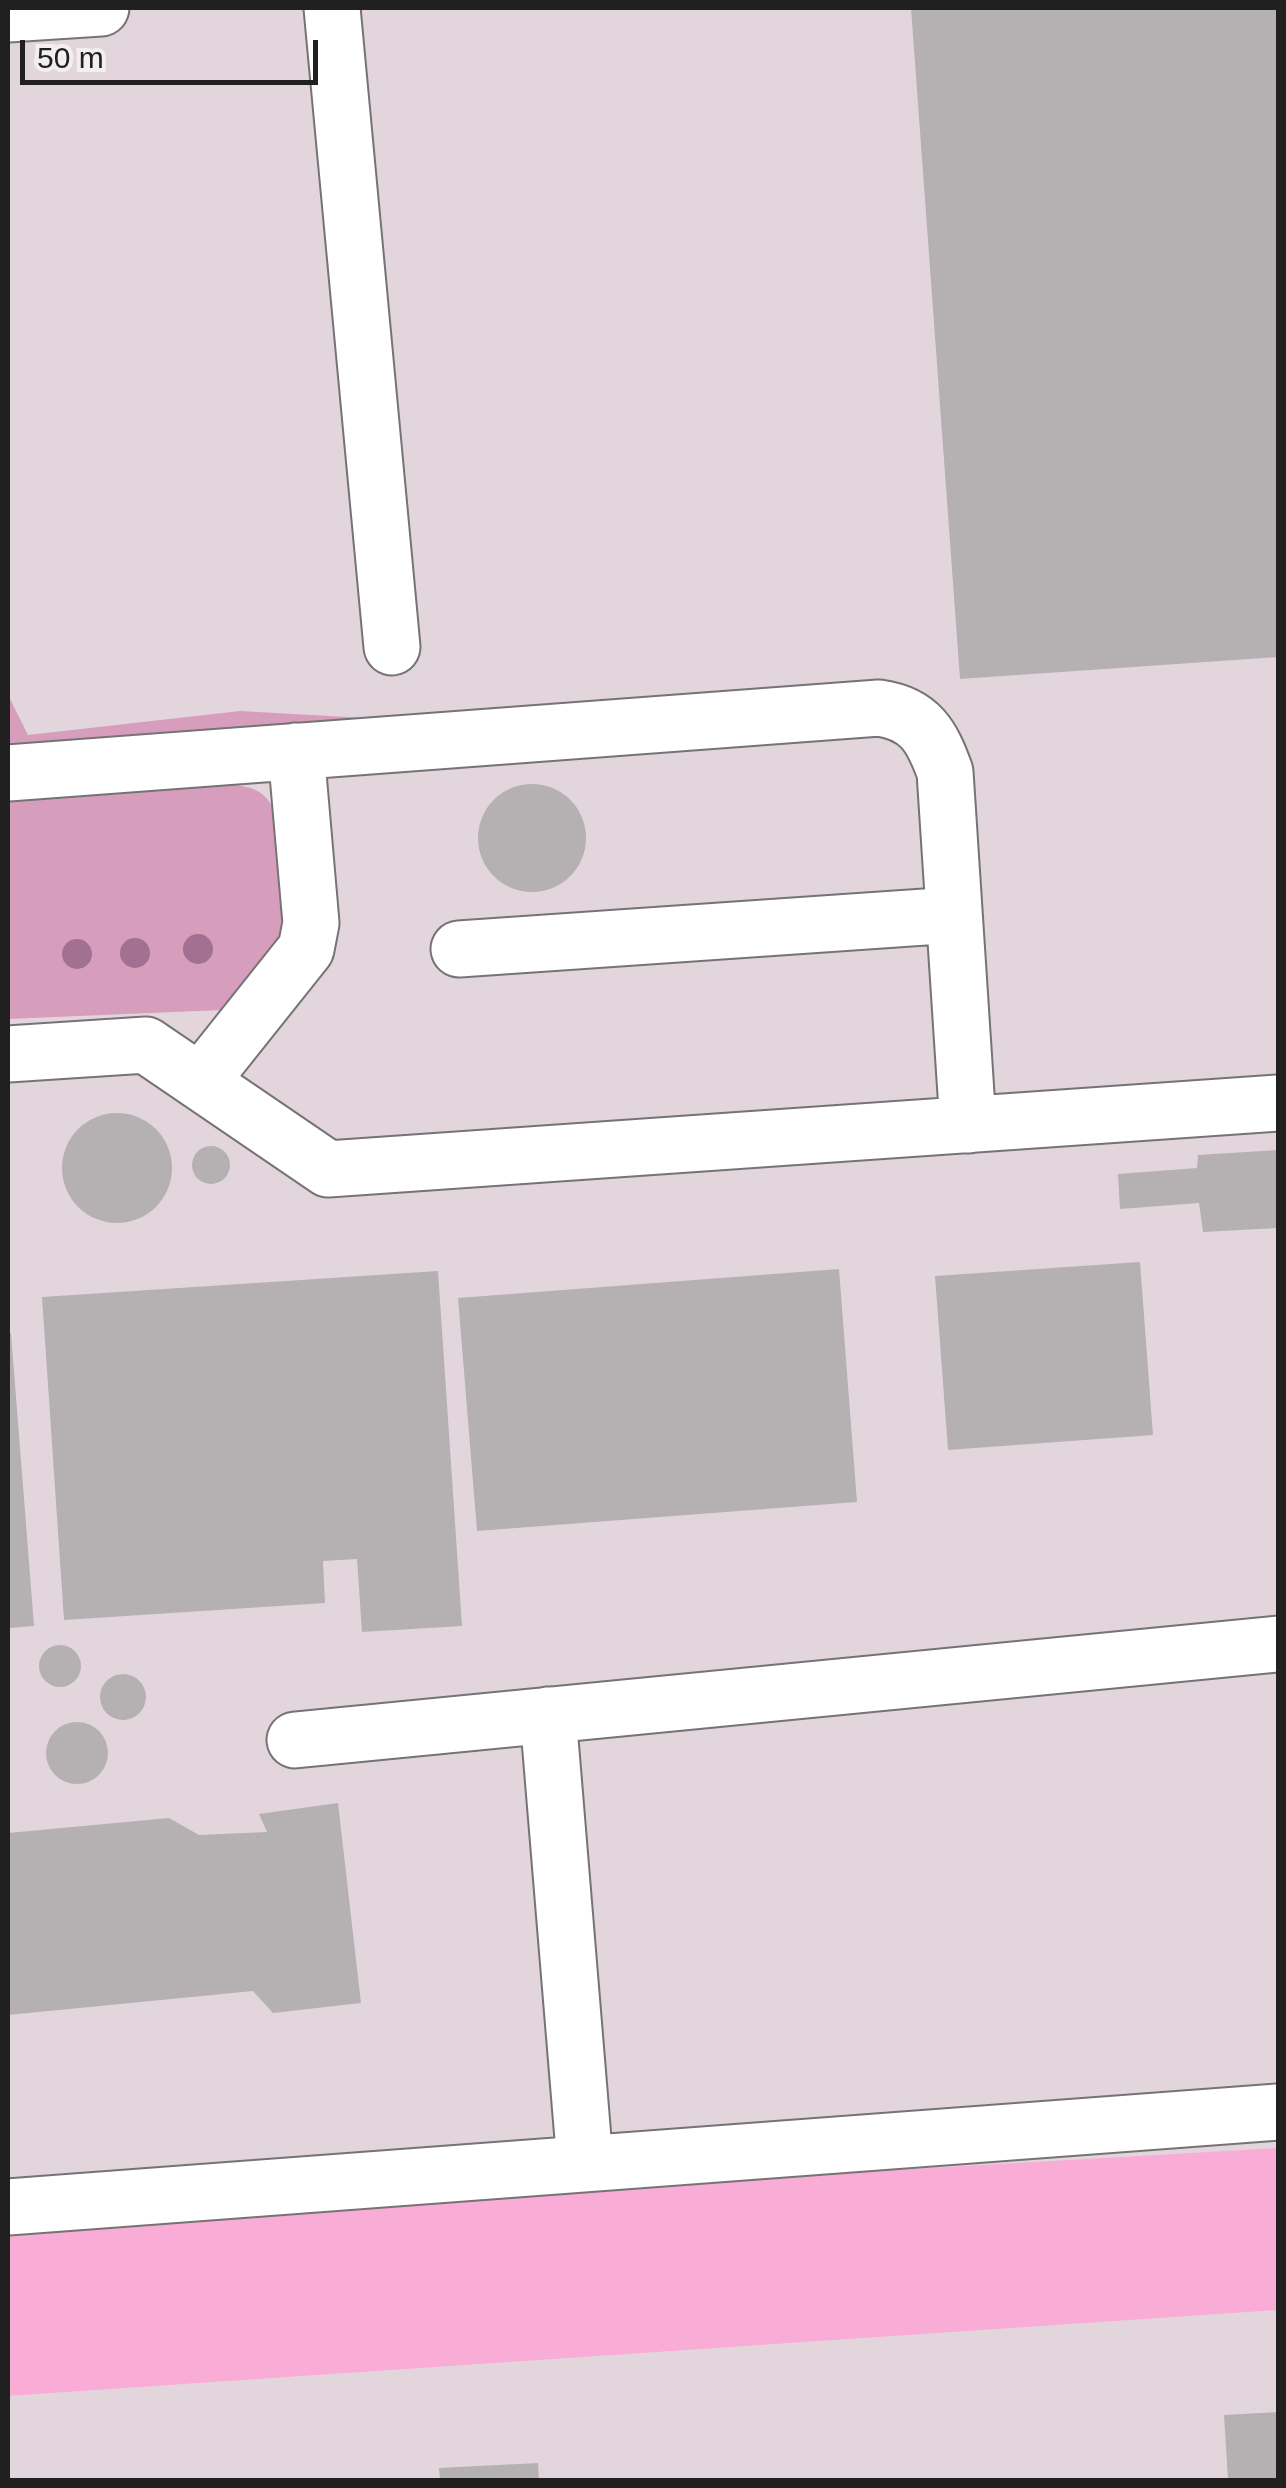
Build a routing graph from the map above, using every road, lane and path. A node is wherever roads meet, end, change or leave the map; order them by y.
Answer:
1 (101, 8) edge
2 (332, 8) edge
3 (8, 14) edge
4 (392, 646) dead end
5 (296, 751) junction
6 (8, 773) edge
7 (954, 915) junction
8 (459, 949) dead end
9 (8, 1054) edge
10 (200, 1082) junction
11 (1278, 1103) edge
12 (968, 1124) junction
13 (1278, 1644) edge
14 (548, 1715) junction
15 (294, 1740) dead end
16 (1278, 2112) edge
17 (585, 2164) junction
18 (8, 2206) edge

1 - 3 lane
2 - 4 lane
5 - 6 lane
5 - 7 lane
5 - 10 lane
7 - 8 lane
7 - 12 lane
9 - 10 lane
10 - 12 lane
11 - 12 lane
13 - 14 lane
14 - 15 lane
14 - 17 lane
16 - 17 lane
17 - 18 lane

